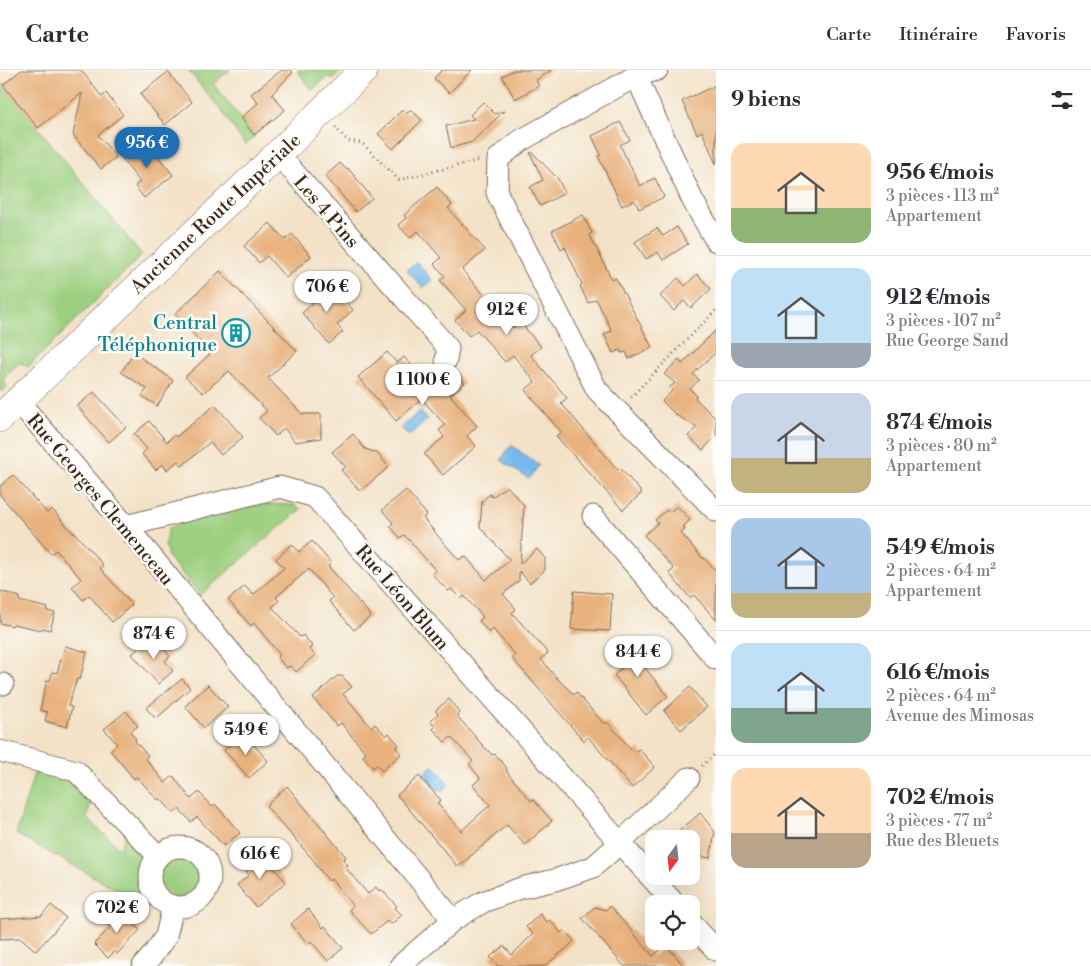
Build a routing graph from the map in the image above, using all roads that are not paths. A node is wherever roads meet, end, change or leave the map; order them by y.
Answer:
1 (364, 70) edge
2 (657, 70) edge
3 (636, 76) junction
4 (278, 154) junction
5 (716, 240) edge
6 (446, 360) dead end
7 (9, 409) edge
8 (716, 511) edge
9 (593, 516) dead end
10 (126, 526) junction
11 (716, 659) edge
12 (0, 751) edge
13 (689, 778) dead end
14 (620, 843) junction
15 (158, 856) junction
16 (667, 895) edge
17 (173, 907) junction
18 (453, 920) junction
19 (700, 932) edge
20 (716, 950) edge
21 (143, 966) edge
22 (400, 966) edge

1 - 4 street, Ancienne Route Impériale
2 - 3 street
3 - 5 street
3 - 8 street
4 - 6 street, Les 4 Pins
4 - 7 street, Ancienne Route Impériale
7 - 10 street, Rue Georges Clemenceau
9 - 11 street
10 - 14 street, Rue Léon Blum
10 - 18 street, Rue Georges Clemenceau
12 - 15 street
13 - 14 street
14 - 16 street, Rue Léon Blum
14 - 18 street
15 - 17 street
15 - 17 street
17 - 21 street
18 - 22 street
19 - 20 street

